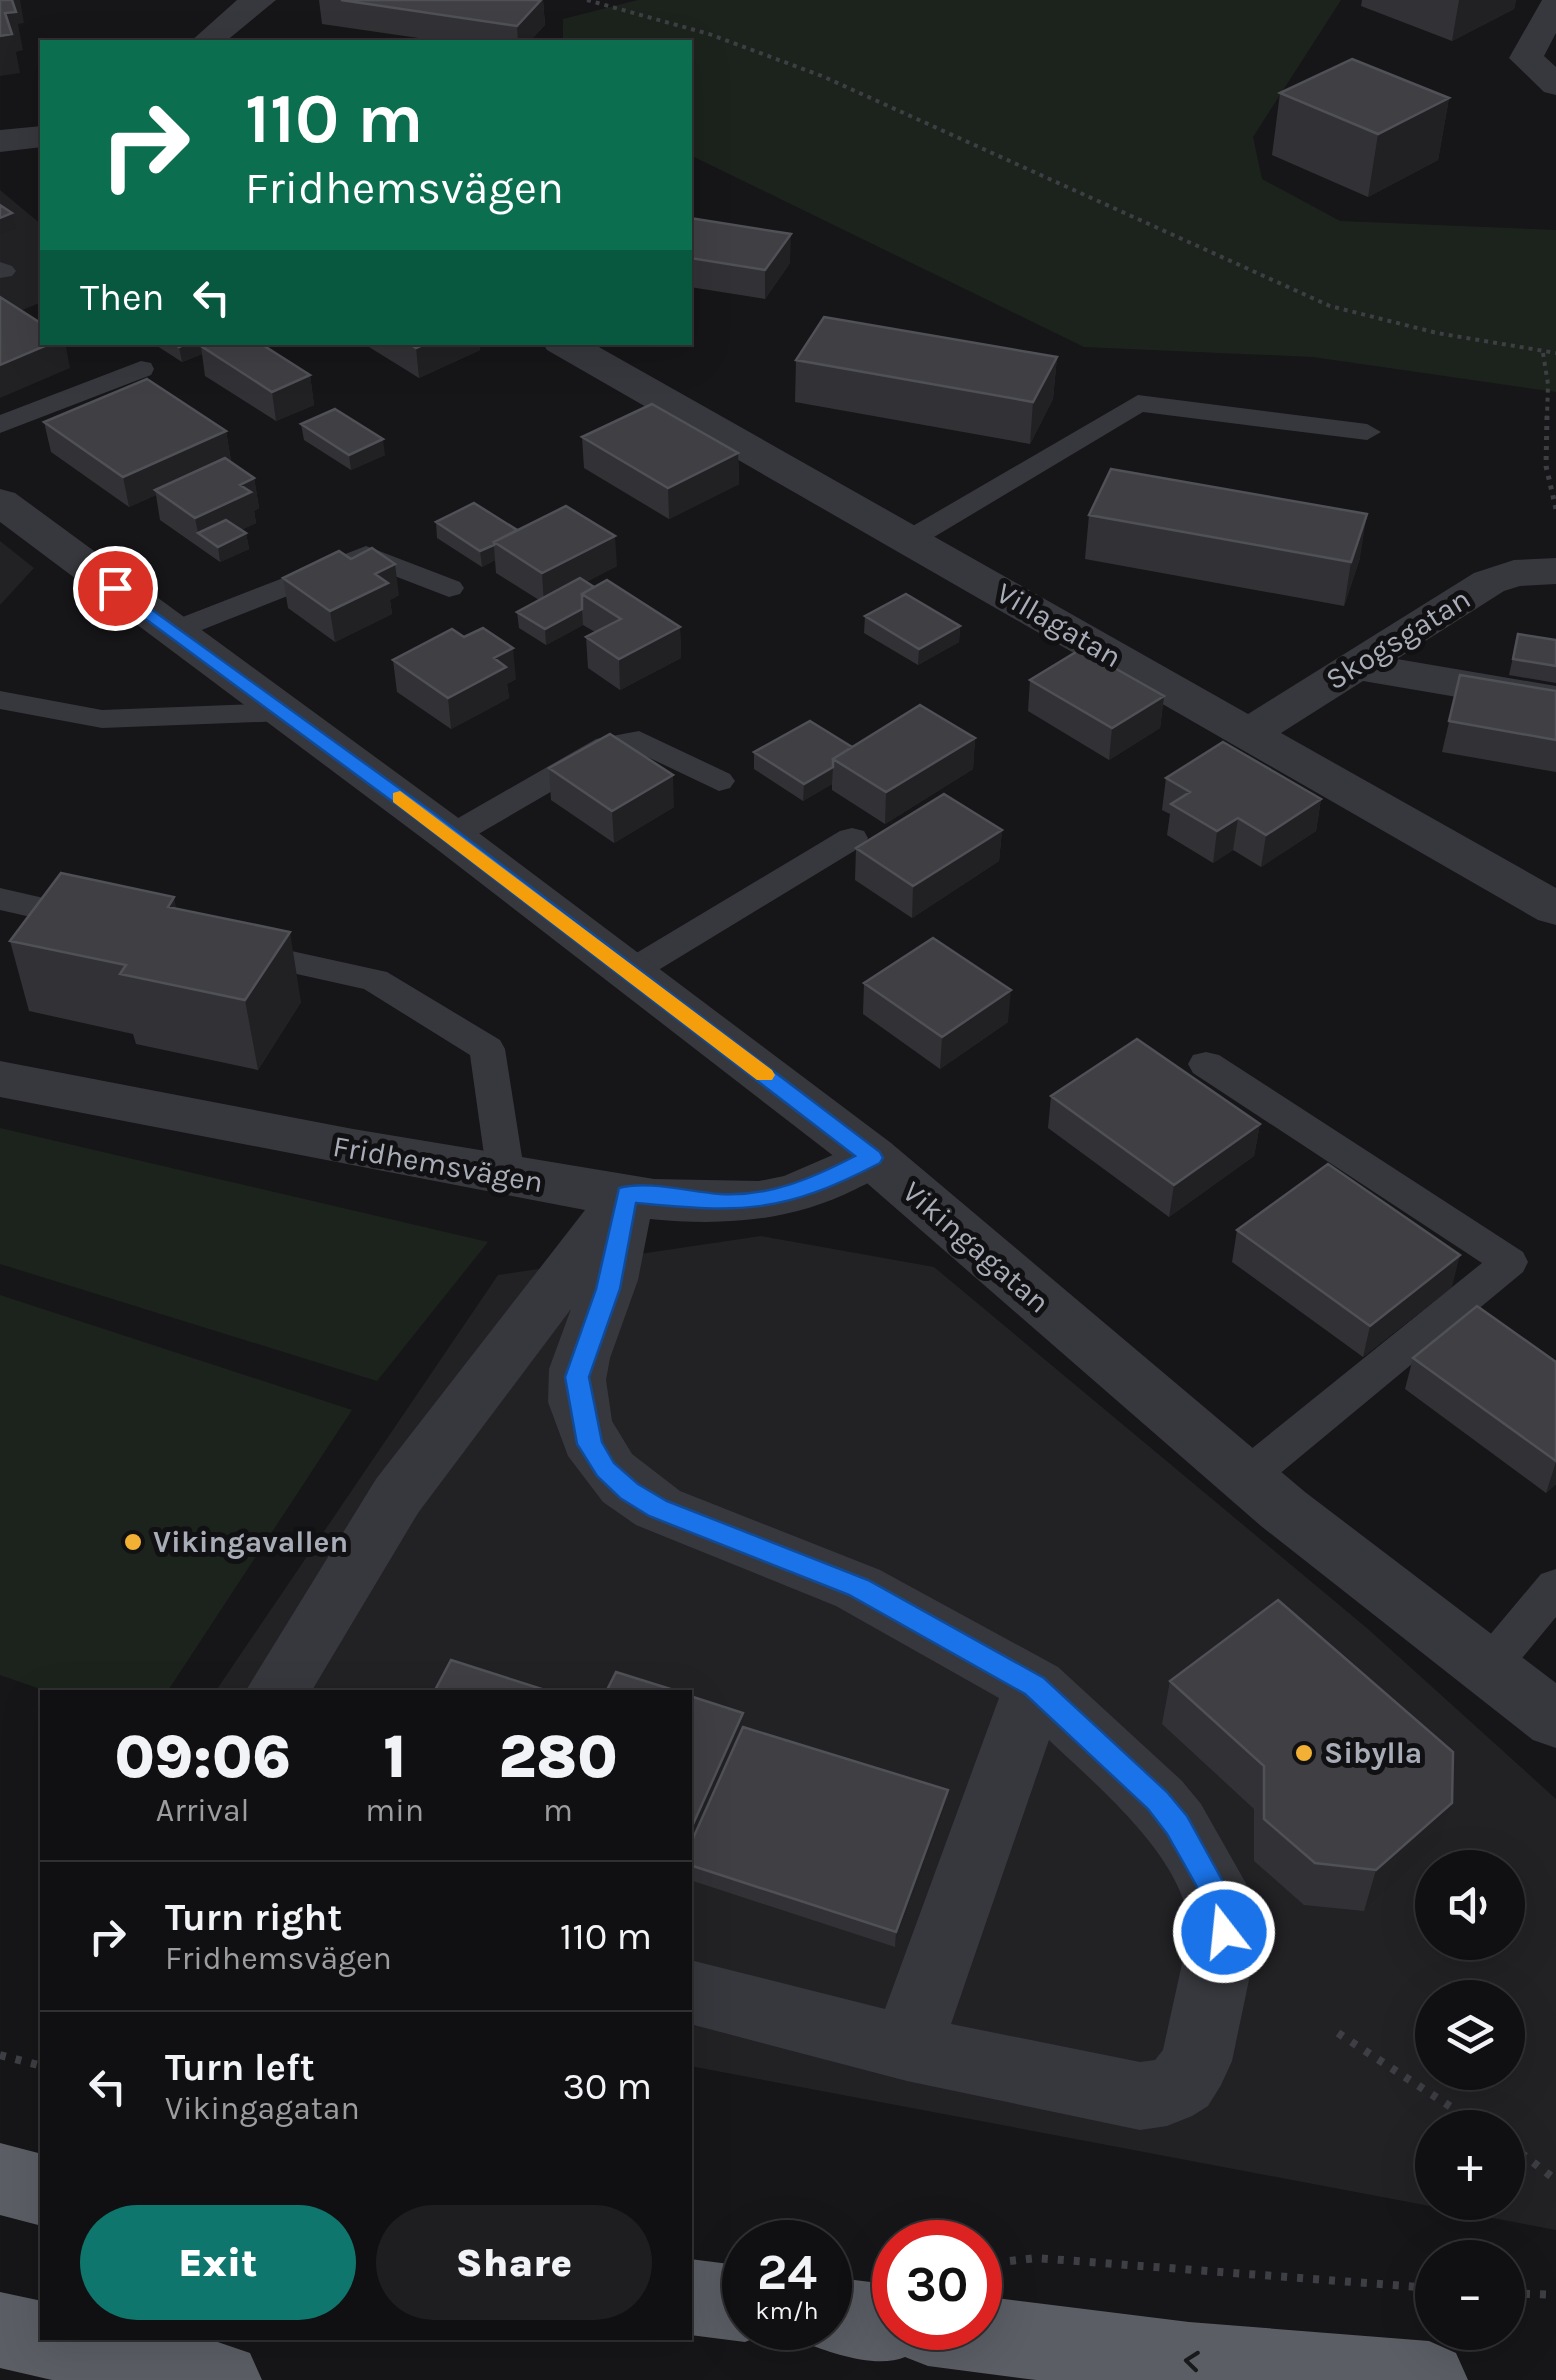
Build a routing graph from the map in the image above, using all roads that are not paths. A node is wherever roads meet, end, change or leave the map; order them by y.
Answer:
1 (260, 0) edge
2 (1556, 2) edge
3 (208, 40) edge
4 (1556, 86) edge
5 (40, 137) edge
6 (0, 141) edge
7 (567, 345) edge
8 (141, 369) dead end
9 (0, 425) edge
10 (1367, 432) dead end
11 (0, 502) edge
12 (909, 540) junction
13 (1556, 571) edge
14 (449, 588) dead end
15 (173, 631) junction
16 (1356, 666) junction
17 (0, 700) edge
18 (1556, 700) edge
19 (285, 712) junction
20 (1249, 733) junction
21 (719, 780) dead end
22 (451, 836) junction
23 (852, 838) dead end
24 (0, 899) edge
25 (1556, 909) edge
26 (112, 924) edge
27 (206, 944) edge
28 (630, 972) junction
29 (1206, 1064) dead end
30 (0, 1078) edge
31 (872, 1158) junction
32 (506, 1176) junction
33 (627, 1194) junction
34 (1246, 1478) junction
35 (1556, 1586) edge
36 (1488, 1668) junction
37 (1035, 1686) junction
38 (278, 1690) edge
39 (1556, 1720) edge
40 (692, 1993) edge
41 (907, 2048) junction
42 (0, 2179) edge
43 (40, 2189) edge
44 (692, 2297) edge
45 (722, 2301) edge
46 (0, 2330) edge
47 (1002, 2337) edge
48 (40, 2339) edge
49 (45, 2340) edge
50 (223, 2380) edge
51 (1429, 2380) edge

1 - 3 street
2 - 4 street
5 - 6 street
7 - 12 street, Villagatan
8 - 9 lane
10 - 12 lane
11 - 15 street, Vikingagatan
12 - 20 street, Villagatan
13 - 16 street, Skogsgatan
14 - 15 lane
15 - 19 street, Vikingagatan
16 - 18 street
16 - 20 street, Skogsgatan
17 - 19 lane
19 - 22 street, Vikingagatan
20 - 25 street, Villagatan
21 - 22 lane
22 - 28 street, Vikingagatan
23 - 28 lane
24 - 26 lane
27 - 32 lane
28 - 31 street, Vikingagatan
29 - 34 lane
30 - 32 street, Fridhemsvägen
31 - 33 street, Fridhemsvägen
31 - 34 street, Vikingagatan
32 - 33 street, Fridhemsvägen
33 - 37 street
33 - 38 street
34 - 36 street, Vikingagatan
35 - 36 lane
36 - 39 street, Vikingagatan
37 - 41 street
37 - 41 street
40 - 41 street
42 - 43 highway
44 - 45 highway
46 - 48 highway
51 -> 47 highway
49 - 50 highway

